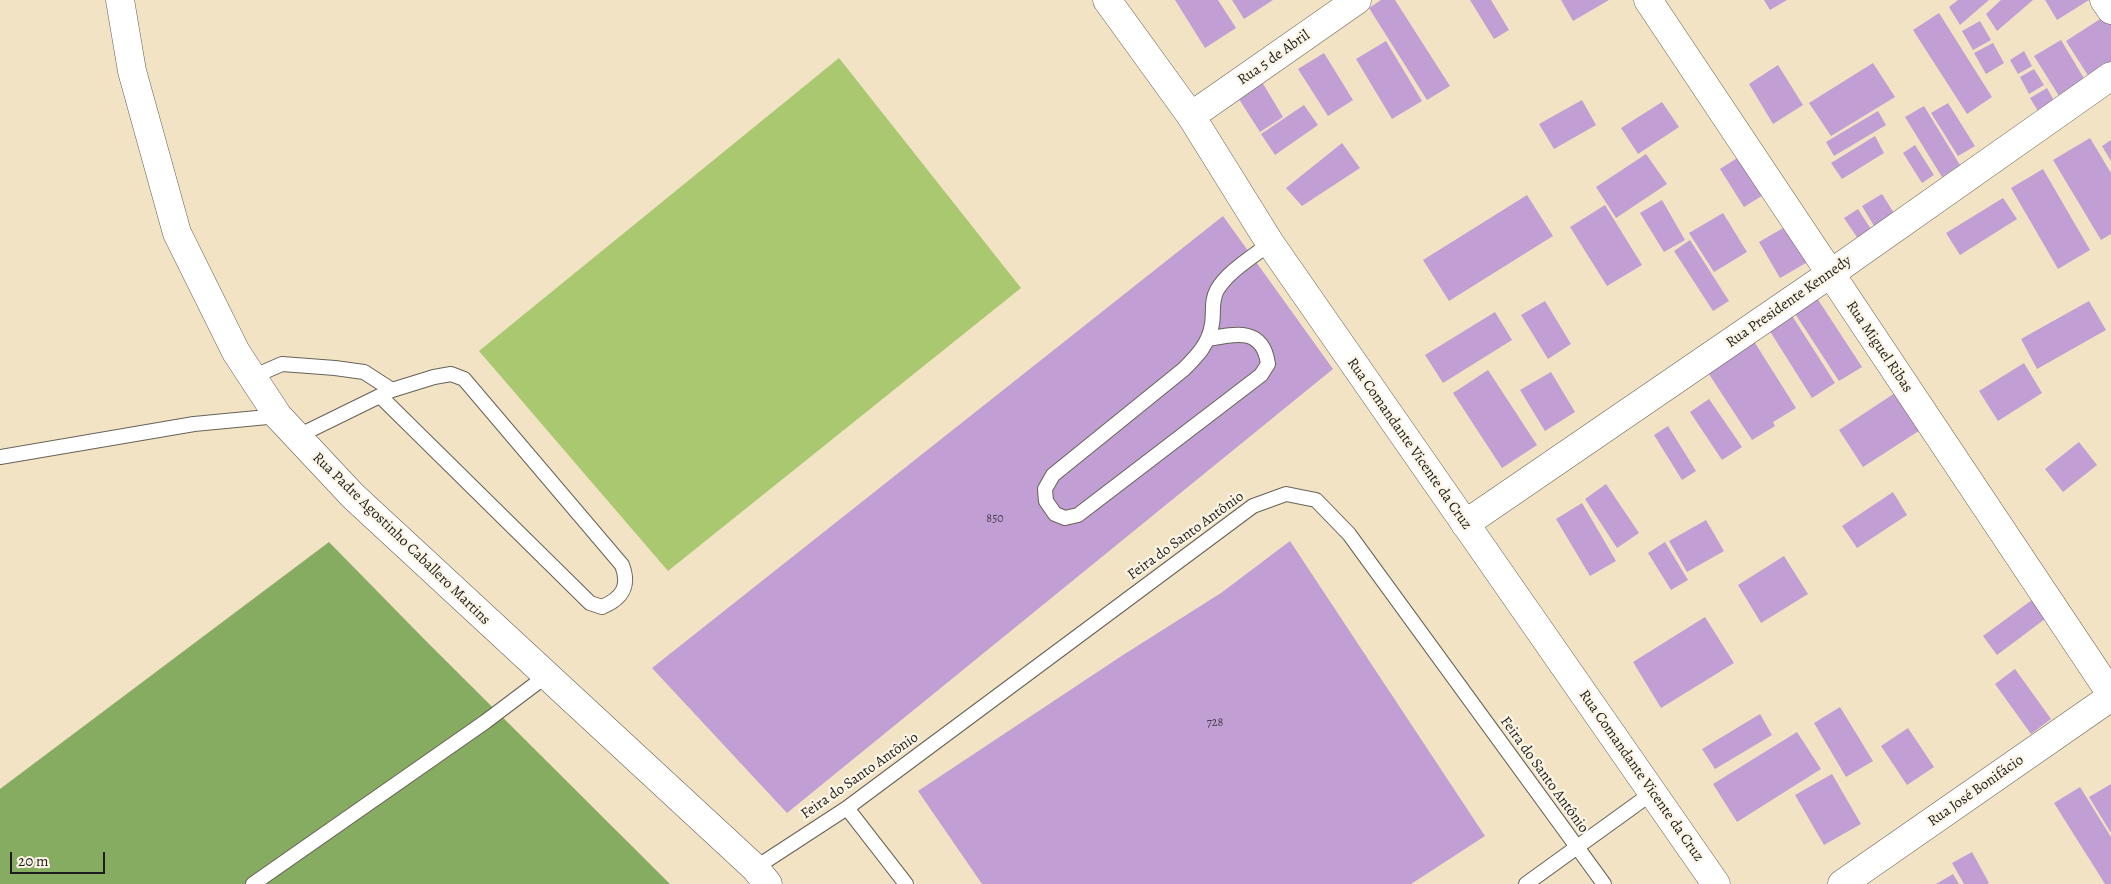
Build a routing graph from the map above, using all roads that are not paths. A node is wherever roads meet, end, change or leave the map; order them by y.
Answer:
1 (120, 0) edge
2 (1107, 0) edge
3 (1357, 0) edge
4 (1648, 0) edge
5 (2104, 0) edge
6 (2111, 10) edge
7 (2111, 76) edge
8 (1191, 116) junction
9 (1270, 243) junction
10 (1830, 274) junction
11 (1209, 339) junction
12 (252, 377) junction
13 (386, 393) junction
14 (278, 416) junction
15 (296, 437) junction
16 (0, 457) edge
17 (1466, 524) junction
18 (546, 676) junction
19 (2111, 696) edge
20 (1652, 793) junction
21 (847, 808) junction
22 (1576, 848) junction
23 (762, 876) edge
24 (252, 884) edge
25 (906, 884) edge
26 (1526, 884) edge
27 (1604, 884) edge
28 (1716, 884) edge
29 (1842, 884) edge

1 - 12 street, Rua Padre Agostinho Caballero Martins
2 - 8 street, Rua Comandante Vicente da Cruz
3 - 8 street, Rua 5 de Abril
4 - 10 street, Rua Miguel Ribas
5 - 6 street
7 - 10 street, Rua Presidente Kennedy
8 - 9 street, Rua Comandante Vicente da Cruz
9 - 11 lane
9 - 17 street, Rua Comandante Vicente da Cruz
10 - 17 street, Rua Presidente Kennedy
10 - 19 street, Rua Miguel Ribas
11 - 11 lane
12 - 13 lane
12 - 14 street, Rua Padre Agostinho Caballero Martins
13 - 13 lane
13 - 15 lane
14 - 15 street, Rua Padre Agostinho Caballero Martins
14 - 16 lane
15 - 18 street, Rua Padre Agostinho Caballero Martins
17 - 20 street, Rua Comandante Vicente da Cruz
18 - 23 street, Rua Padre Agostinho Caballero Martins
18 - 24 lane
19 - 29 street, Rua José Bonifácio
20 - 22 lane
20 - 28 street, Rua Comandante Vicente da Cruz
21 - 22 lane, Feira do Santo Antônio
21 - 23 lane, Feira do Santo Antônio
21 - 25 lane
22 - 26 lane
22 - 27 lane, Feira do Santo Antônio

